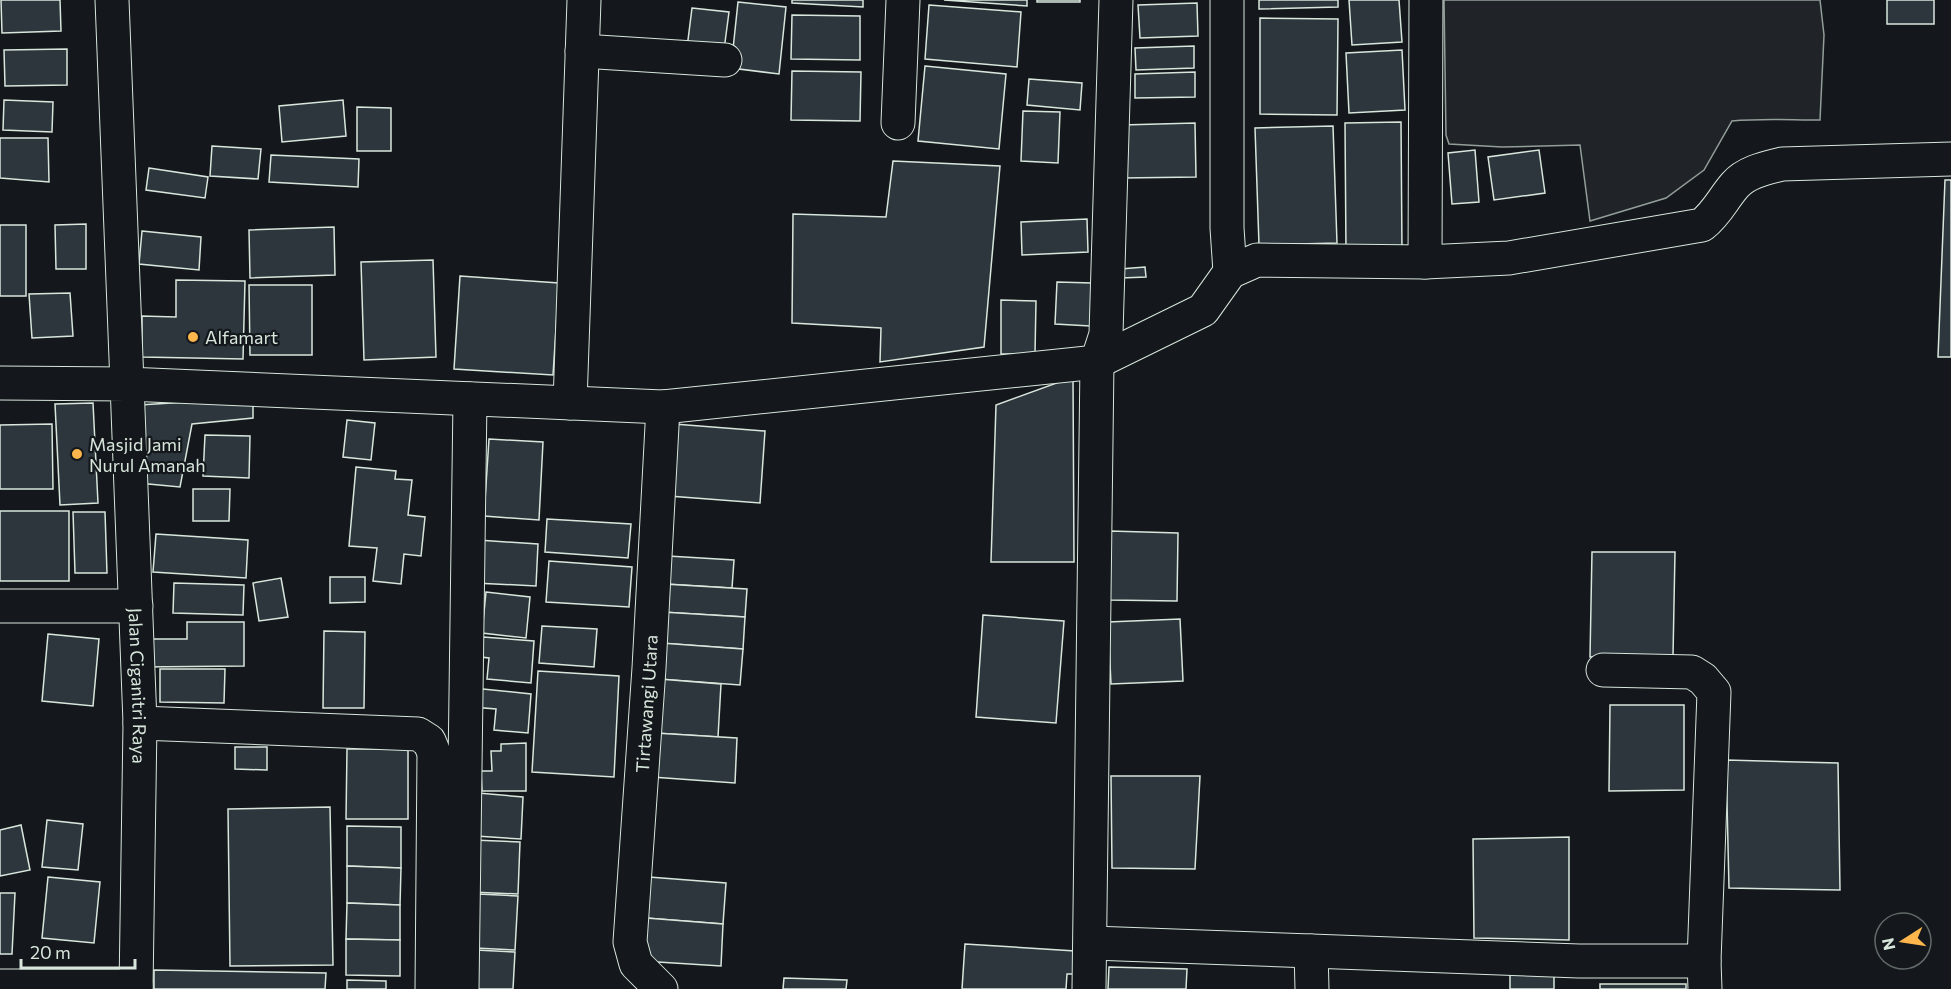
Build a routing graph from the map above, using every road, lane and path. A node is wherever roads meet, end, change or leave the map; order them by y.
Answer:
1 (112, 0) edge
2 (584, 0) edge
3 (903, 0) edge
4 (1116, 0) edge
5 (1227, 0) edge
6 (1426, 0) edge
7 (582, 51) junction
8 (725, 60) dead end
9 (898, 123) dead end
10 (1951, 159) edge
11 (1425, 262) junction
12 (1230, 272) junction
13 (1097, 362) junction
14 (0, 383) edge
15 (127, 384) junction
16 (470, 399) junction
17 (570, 403) junction
18 (663, 407) junction
19 (0, 606) edge
20 (136, 606) junction
21 (1603, 670) dead end
22 (140, 723) junction
23 (1092, 943) junction
24 (1311, 951) junction
25 (1579, 975) edge
26 (1704, 975) edge
27 (0, 986) edge
28 (136, 987) edge
29 (432, 989) edge
30 (462, 989) edge
31 (661, 989) edge
32 (1089, 989) edge
33 (1312, 989) edge

1 - 15 street, Jalan Ciganitri Raya
2 - 7 street
3 - 9 street
4 - 13 street
5 - 12 street
6 - 11 street
7 - 8 street
7 - 17 street
10 - 11 street
11 - 12 street
12 - 13 street
13 - 18 street
13 - 23 street
14 - 15 street
15 - 16 street
15 - 20 street, Jalan Ciganitri Raya
16 - 17 street
16 - 30 street
17 - 18 street
18 - 31 street, Tirtawangi Utara
19 - 20 street
20 - 22 street, Jalan Ciganitri Raya
21 - 26 street
22 - 28 street, Jalan Ciganitri Raya
22 - 29 street
23 - 24 street
23 - 32 street
24 - 25 street
24 - 33 street
25 - 26 street
27 - 28 street

